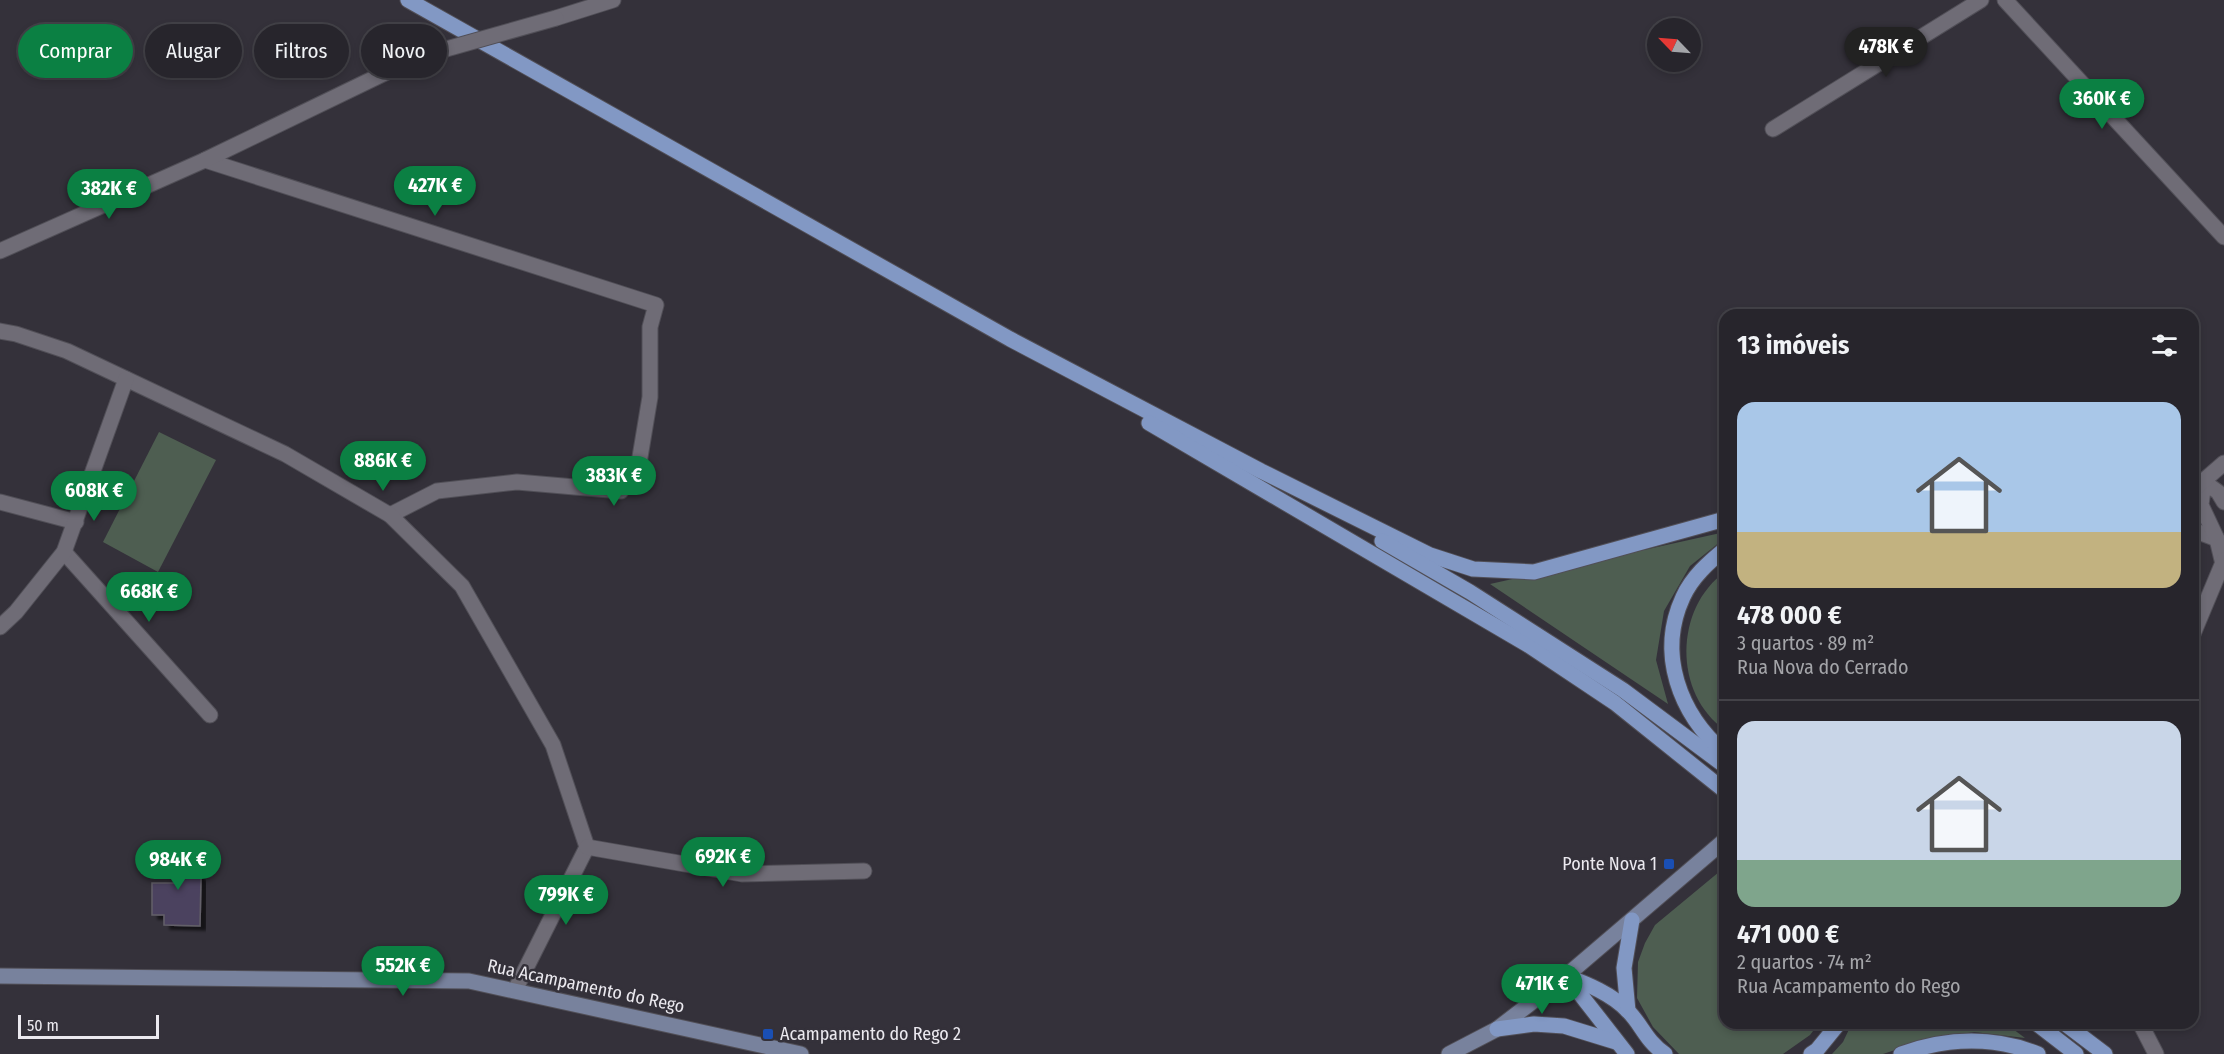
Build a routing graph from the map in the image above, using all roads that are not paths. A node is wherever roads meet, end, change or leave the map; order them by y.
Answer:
1 (408, 0) edge
2 (613, 0) edge
3 (1981, 0) edge
4 (2005, 0) edge
5 (1773, 129) dead end
6 (205, 160) junction
7 (2224, 237) edge
8 (0, 251) edge
9 (0, 331) edge
10 (1010, 339) junction
11 (126, 379) junction
12 (2224, 463) edge
13 (1261, 471) junction
14 (2199, 485) edge
15 (2199, 486) edge
16 (2199, 492) edge
17 (0, 502) edge
18 (2224, 502) edge
19 (390, 516) junction
20 (1719, 521) edge
21 (76, 522) junction
22 (2199, 532) edge
23 (2217, 539) junction
24 (64, 552) junction
25 (1719, 554) edge
26 (2223, 558) edge
27 (2199, 619) edge
28 (0, 627) edge
29 (210, 715) dead end
30 (1719, 747) edge
31 (1719, 762) edge
32 (1719, 786) edge
33 (1719, 845) edge
34 (587, 847) junction
35 (864, 871) dead end
36 (1632, 920) junction
37 (0, 976) edge
38 (1566, 976) junction
39 (515, 990) junction
40 (1628, 1011) junction
41 (1497, 1029) junction
42 (1834, 1029) edge
43 (2044, 1029) edge
44 (2072, 1029) edge
45 (2143, 1029) edge
46 (1616, 1042) junction
47 (801, 1054) edge
48 (1449, 1054) edge
49 (1627, 1054) edge
50 (1665, 1054) edge
51 (1811, 1054) edge
52 (1901, 1054) edge
53 (2038, 1054) edge
54 (2076, 1054) edge
55 (2105, 1054) edge
56 (2156, 1054) edge

1 - 10 main road
2 - 6 street, bridge
3 - 5 street
4 - 7 street
6 - 8 street
6 - 19 street
9 - 11 street
10 - 13 main road
10 - 32 main road
11 - 19 street
11 - 21 street
12 - 14 street
13 - 20 main road
13 - 31 main road
15 - 18 street
16 - 23 street
17 - 21 street
19 - 34 street
21 - 24 street
22 - 23 street
23 - 26 street
24 - 28 street
24 - 29 street
25 - 30 main road
26 - 27 street
33 - 36 main road
34 - 35 street
34 - 39 street
36 - 38 main road
36 - 40 main road
37 - 39 main road, Rua Acampamento do Rego
38 - 40 main road
38 - 41 main road
38 - 46 main road
39 - 47 main road, Rua Acampamento do Rego
40 - 50 main road
41 - 46 main road
41 - 48 main road
42 - 51 main road
43 - 54 main road
44 - 55 main road
45 - 56 street
46 - 49 main road
52 - 53 main road

